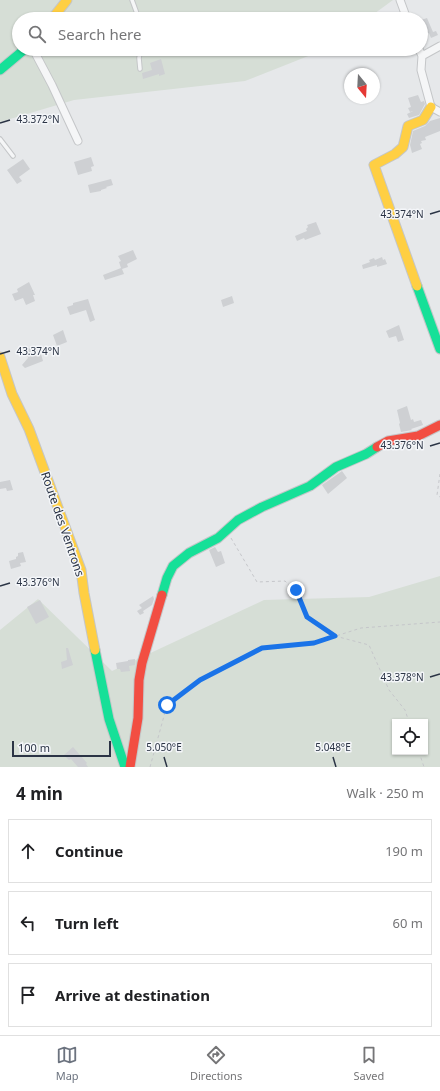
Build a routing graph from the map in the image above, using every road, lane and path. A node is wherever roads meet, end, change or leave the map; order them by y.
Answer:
1 (67, 0) edge
2 (132, 0) edge
3 (400, 0) edge
4 (58, 12) edge
5 (136, 12) edge
6 (404, 12) edge
7 (440, 46) edge
8 (428, 53) edge
9 (17, 56) edge
10 (37, 56) edge
11 (139, 56) edge
12 (422, 56) edge
13 (140, 69) dead end
14 (0, 70) edge
15 (431, 107) junction
16 (440, 112) edge
17 (0, 139) edge
18 (78, 140) dead end
19 (13, 156) dead end
20 (440, 349) edge
21 (0, 357) edge
22 (440, 425) edge
23 (440, 474) edge
24 (440, 497) edge
25 (227, 530) junction
26 (440, 622) edge
27 (335, 636) junction
28 (408, 719) edge
29 (420, 755) edge
30 (125, 767) edge
31 (130, 767) edge
32 (150, 767) edge
33 (424, 767) edge

1 - 4 street
2 - 5 lane
3 - 6 street
7 - 8 street
9 - 14 street
10 - 18 street
11 - 13 lane
12 - 15 street
15 - 16 street
15 - 20 street
17 - 19 lane
21 - 30 street, Route des Ventrons
22 - 25 street
23 - 24 path
25 - 27 path
25 - 31 street
26 - 27 path
27 - 28 path
27 - 32 path
29 - 33 path

